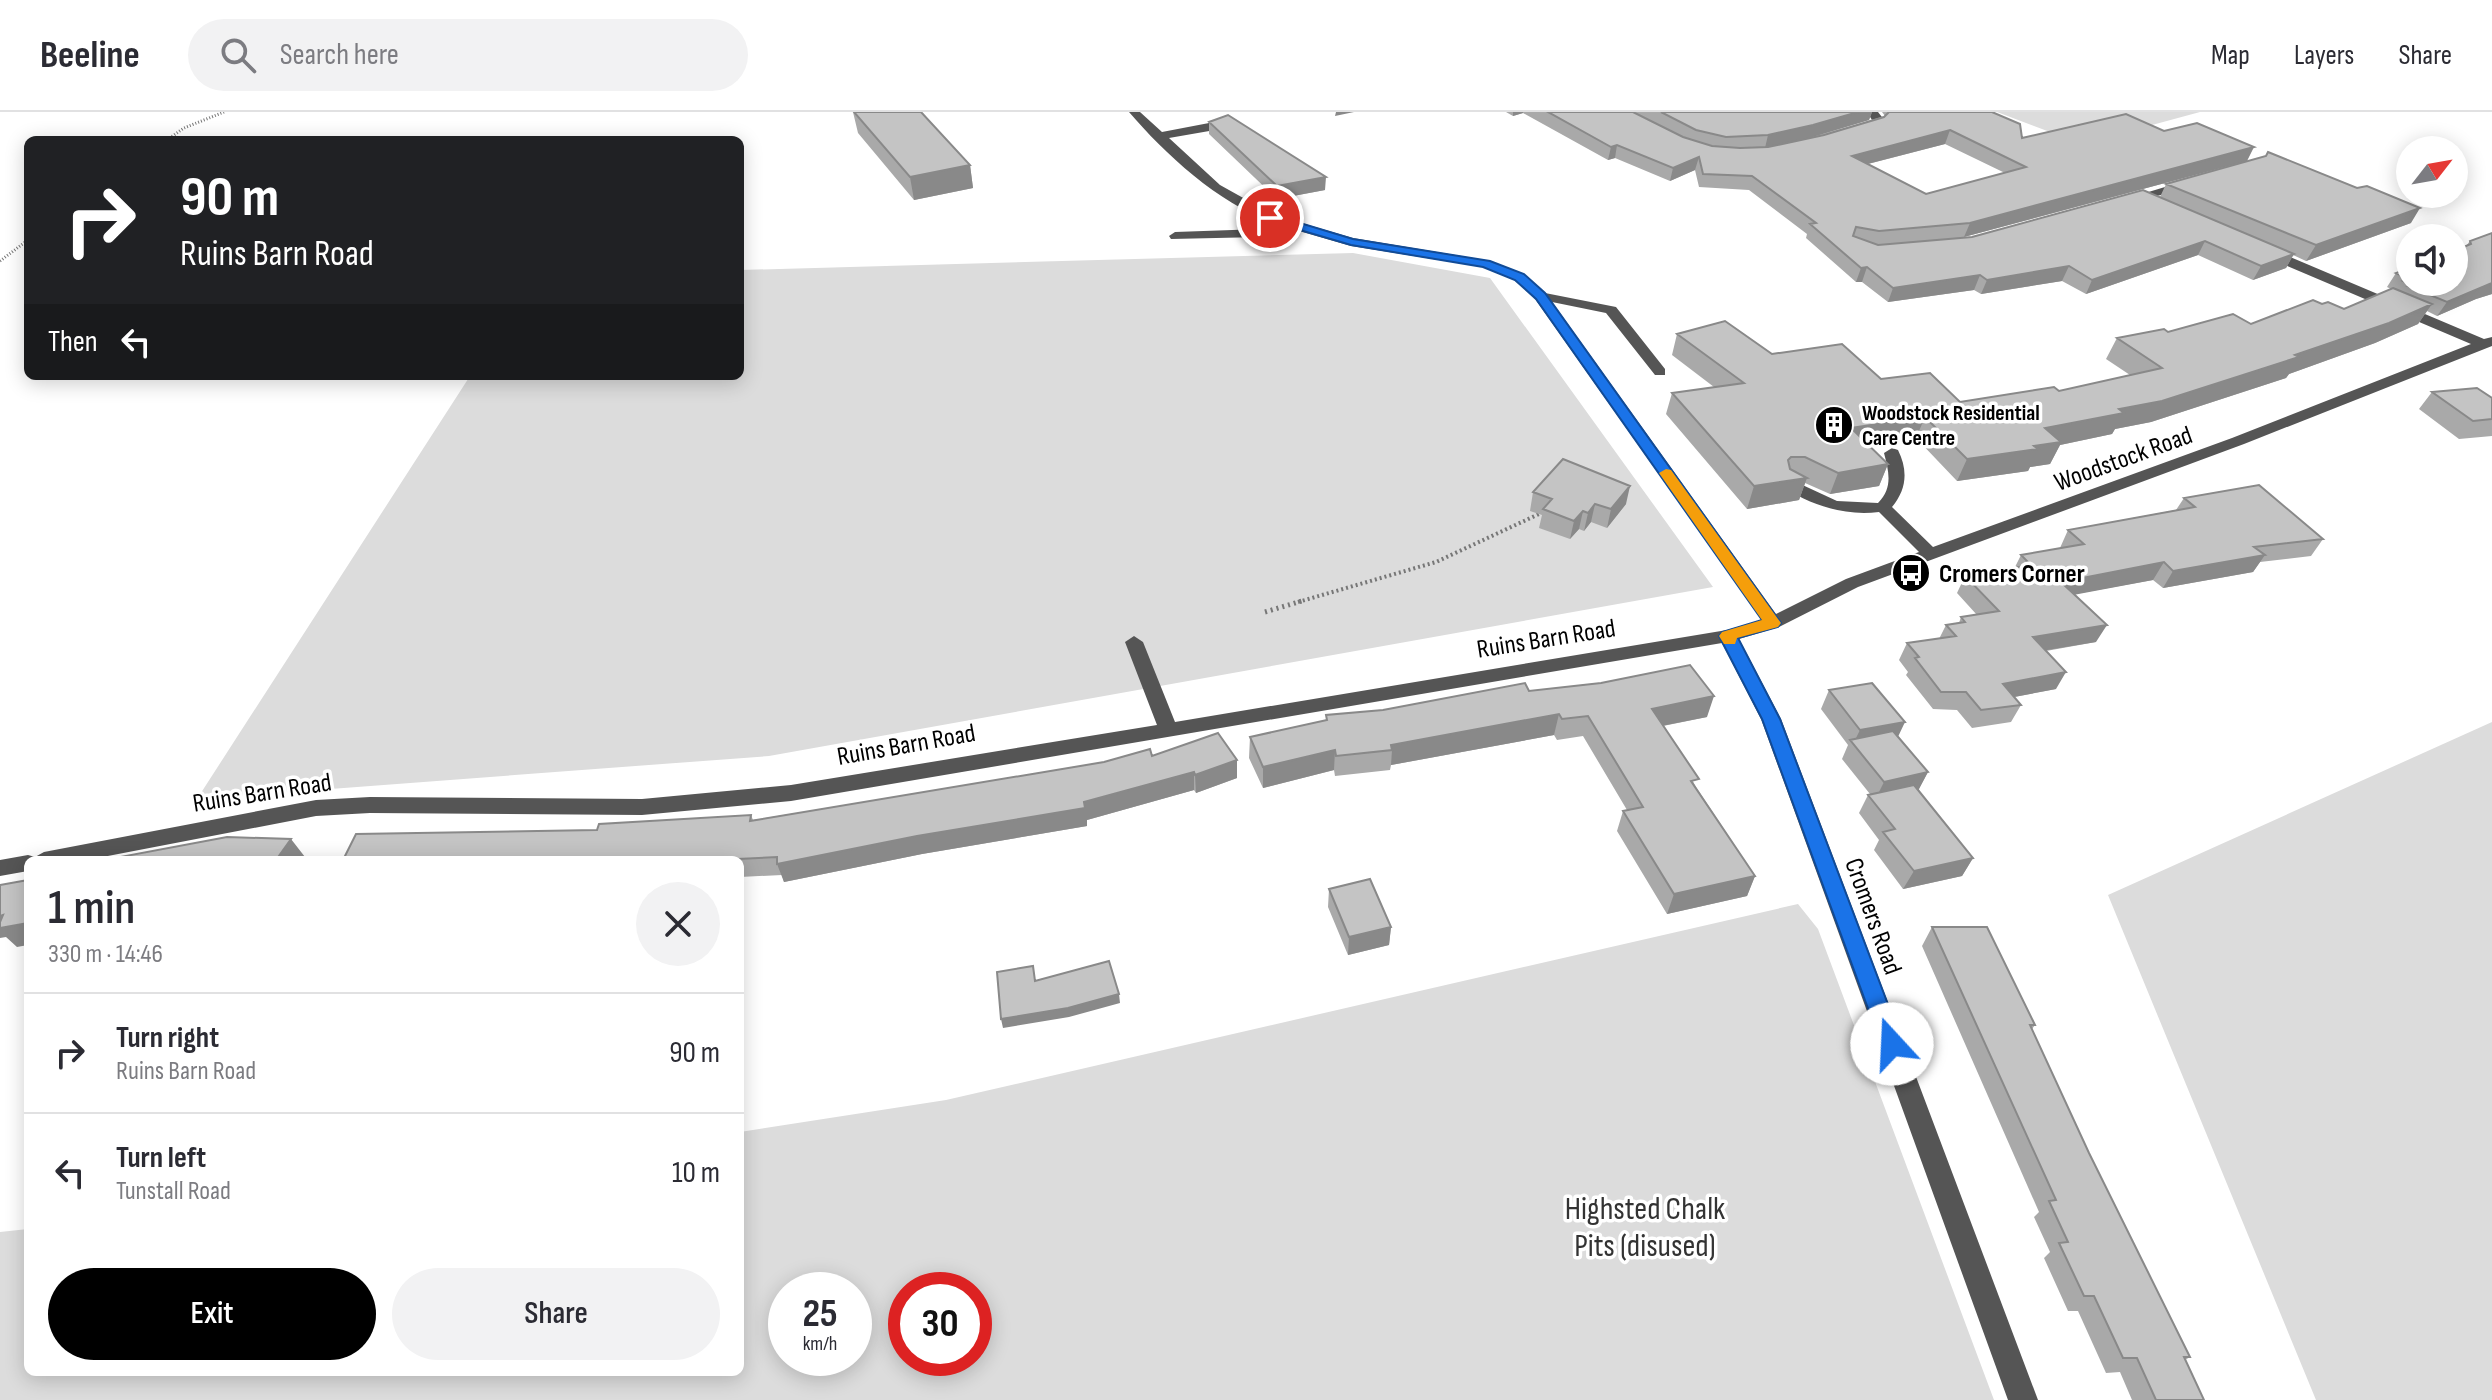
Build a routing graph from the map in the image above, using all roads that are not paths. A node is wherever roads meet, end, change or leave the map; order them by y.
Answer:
1 (1872, 112) edge
2 (1140, 113) edge
3 (1226, 121) edge
4 (1844, 133) edge
5 (1160, 136) junction
6 (2195, 182) edge
7 (2138, 197) junction
8 (2123, 201) edge
9 (2166, 210) edge
10 (1291, 225) junction
11 (1175, 236) dead end
12 (2253, 246) edge
13 (1540, 296) junction
14 (2488, 343) edge
15 (1660, 372) dead end
16 (1892, 453) dead end
17 (1790, 485) edge
18 (1883, 507) junction
19 (1930, 554) junction
20 (1773, 623) junction
21 (1728, 636) junction
22 (1134, 642) dead end
23 (1168, 728) junction
24 (65, 856) edge
25 (24, 864) edge
26 (0, 868) edge
27 (2023, 1400) edge

1 - 4 street
2 - 5 street
3 - 5 street
5 - 10 street
6 - 7 street
7 - 8 street
7 - 9 street
10 - 11 street
10 - 13 street
12 - 14 street
13 - 15 street
13 - 20 street
14 - 19 street, Woodstock Road
16 - 18 street
17 - 18 street
18 - 19 street
19 - 20 street, Woodstock Road
20 - 21 street, Ruins Barn Road
21 - 23 street, Ruins Barn Road
21 - 27 street, Cromers Road
22 - 23 street
23 - 24 street, Ruins Barn Road
25 - 26 street

